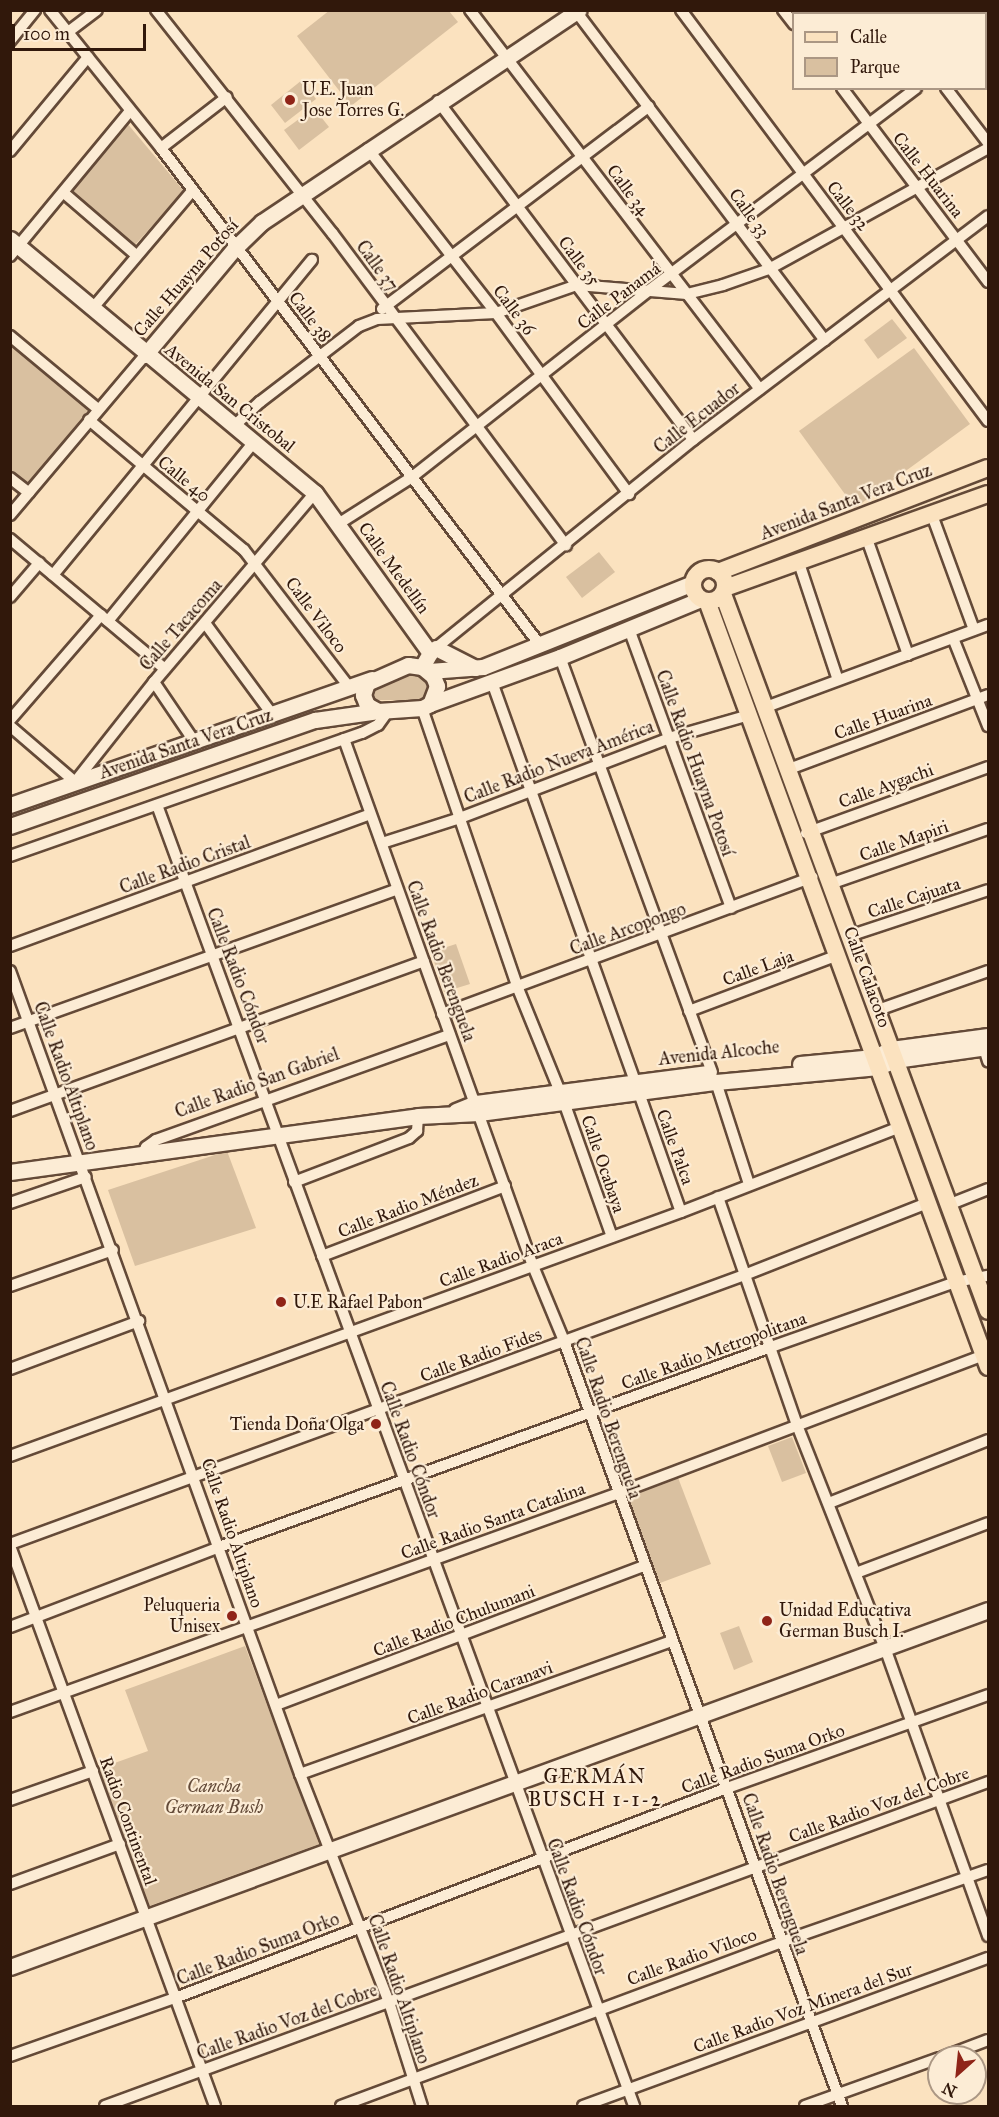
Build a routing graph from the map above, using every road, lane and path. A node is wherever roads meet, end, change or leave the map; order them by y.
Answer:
1 (35, 10) edge
2 (50, 10) edge
3 (97, 10) edge
4 (156, 10) edge
5 (470, 10) edge
6 (681, 10) edge
7 (577, 11) edge
8 (68, 32) junction
9 (10, 41) edge
10 (88, 57) junction
11 (507, 58) junction
12 (844, 90) edge
13 (913, 90) edge
14 (948, 90) edge
15 (227, 97) junction
16 (438, 101) junction
17 (649, 106) junction
18 (130, 111) junction
19 (869, 124) junction
20 (988, 143) edge
21 (161, 148) junction
22 (988, 148) edge
23 (368, 149) junction
24 (10, 151) edge
25 (583, 158) junction
26 (804, 176) junction
27 (915, 187) junction
28 (193, 190) junction
29 (64, 193) junction
30 (301, 194) junction
31 (517, 207) junction
32 (988, 216) edge
33 (738, 225) junction
34 (843, 226) junction
35 (957, 239) junction
36 (13, 247) edge
37 (234, 249) junction
38 (136, 255) junction
39 (452, 258) junction
40 (312, 260) dead end
41 (769, 269) junction
42 (673, 276) junction
43 (988, 282) edge
44 (577, 285) junction
45 (892, 289) junction
46 (648, 291) junction
47 (687, 294) junction
48 (278, 301) junction
49 (384, 305) junction
50 (92, 309) junction
51 (496, 313) junction
52 (392, 316) junction
53 (376, 319) junction
54 (607, 325) junction
55 (10, 336) edge
56 (825, 340) junction
57 (145, 354) junction
58 (320, 357) junction
59 (541, 375) junction
60 (760, 389) junction
61 (200, 399) junction
62 (98, 409) junction
63 (987, 417) edge
64 (89, 420) junction
65 (477, 426) junction
66 (233, 427) junction
67 (693, 440) junction
68 (254, 442) junction
69 (143, 467) junction
70 (988, 468) edge
71 (412, 477) junction
72 (10, 478) edge
73 (29, 493) junction
74 (315, 493) junction
75 (988, 494) edge
76 (629, 495) junction
77 (199, 512) junction
78 (10, 515) edge
79 (932, 515) junction
80 (338, 524) junction
81 (867, 538) junction
82 (10, 539) edge
83 (566, 546) junction
84 (39, 563) junction
85 (257, 563) junction
86 (799, 563) junction
87 (718, 572) junction
88 (53, 575) junction
89 (693, 583) junction
90 (724, 591) junction
91 (10, 597) edge
92 (501, 597) junction
93 (704, 600) junction
94 (104, 618) junction
95 (205, 624) junction
96 (988, 625) edge
97 (629, 629) junction
98 (974, 630) junction
99 (953, 638) junction
100 (540, 645) junction
101 (433, 650) junction
102 (908, 655) junction
103 (560, 657) junction
104 (476, 668) junction
105 (165, 669) junction
106 (426, 669) junction
107 (372, 679) junction
108 (837, 680) junction
109 (154, 682) junction
110 (492, 682) junction
111 (349, 687) junction
112 (984, 697) edge
113 (426, 706) junction
114 (766, 707) junction
115 (383, 710) junction
116 (271, 713) junction
117 (749, 715) junction
118 (10, 720) edge
119 (10, 726) edge
120 (988, 726) edge
121 (669, 738) junction
122 (344, 740) junction
123 (194, 741) junction
124 (597, 764) junction
125 (988, 766) edge
126 (789, 769) junction
127 (75, 782) junction
128 (528, 789) junction
129 (10, 805) edge
130 (157, 805) junction
131 (370, 814) junction
132 (460, 818) junction
133 (10, 826) edge
134 (988, 829) edge
135 (812, 831) junction
136 (795, 837) junction
137 (382, 843) junction
138 (10, 856) edge
139 (810, 878) junction
140 (828, 878) junction
141 (185, 882) junction
142 (396, 890) junction
143 (988, 890) edge
144 (731, 908) junction
145 (659, 935) junction
146 (849, 936) junction
147 (10, 946) edge
148 (838, 955) junction
149 (212, 956) junction
150 (424, 961) junction
151 (589, 961) junction
152 (10, 971) edge
153 (988, 971) edge
154 (517, 986) junction
155 (878, 1010) junction
156 (688, 1011) junction
157 (442, 1014) junction
158 (28, 1022) junction
159 (10, 1028) edge
160 (240, 1029) junction
161 (450, 1035) junction
162 (987, 1048) edge
163 (893, 1054) junction
164 (876, 1062) junction
165 (714, 1077) junction
166 (637, 1087) junction
167 (57, 1095) junction
168 (562, 1097) junction
169 (267, 1099) junction
170 (477, 1108) junction
171 (10, 1111) edge
172 (418, 1116) junction
173 (900, 1127) junction
174 (280, 1134) junction
175 (142, 1155) junction
176 (83, 1170) junction
177 (10, 1172) edge
178 (294, 1182) junction
179 (749, 1184) junction
180 (506, 1186) junction
181 (988, 1189) edge
182 (718, 1197) junction
183 (10, 1203) edge
184 (927, 1203) junction
185 (948, 1204) junction
186 (681, 1212) junction
187 (612, 1237) junction
188 (113, 1250) junction
189 (322, 1256) junction
190 (532, 1266) junction
191 (747, 1274) junction
192 (983, 1278) edge
193 (956, 1282) junction
194 (10, 1286) edge
195 (988, 1311) edge
196 (139, 1321) junction
197 (351, 1332) junction
198 (564, 1341) junction
199 (771, 1347) junction
200 (986, 1361) edge
201 (10, 1369) edge
202 (167, 1399) junction
203 (378, 1411) junction
204 (590, 1414) junction
205 (797, 1425) junction
206 (988, 1440) edge
207 (10, 1455) edge
208 (195, 1477) junction
209 (405, 1482) junction
210 (616, 1494) junction
211 (829, 1503) junction
212 (988, 1523) edge
213 (10, 1545) edge
214 (219, 1547) junction
215 (433, 1560) junction
216 (643, 1566) junction
217 (856, 1573) junction
218 (988, 1610) edge
219 (37, 1618) junction
220 (247, 1627) junction
221 (10, 1628) edge
222 (462, 1636) junction
223 (671, 1641) junction
224 (885, 1648) junction
225 (63, 1691) junction
226 (988, 1695) edge
227 (276, 1705) junction
228 (489, 1709) junction
229 (10, 1712) edge
230 (701, 1718) junction
231 (911, 1724) junction
232 (93, 1771) junction
233 (300, 1774) junction
234 (515, 1781) junction
235 (988, 1782) edge
236 (727, 1788) junction
237 (10, 1800) edge
238 (939, 1800) junction
239 (120, 1844) junction
240 (330, 1851) junction
241 (542, 1861) junction
242 (755, 1868) junction
243 (988, 1870) edge
244 (968, 1878) junction
245 (10, 1884) edge
246 (146, 1920) junction
247 (360, 1927) junction
248 (570, 1935) junction
249 (988, 1936) edge
250 (781, 1942) junction
251 (988, 1958) edge
252 (10, 1967) edge
253 (175, 1998) junction
254 (389, 2002) junction
255 (598, 2010) junction
256 (810, 2023) junction
257 (10, 2056) edge
258 (927, 2063) edge
259 (202, 2070) junction
260 (413, 2080) junction
261 (628, 2090) junction
262 (837, 2095) junction
263 (105, 2106) edge
264 (215, 2106) edge
265 (341, 2106) edge
266 (422, 2106) edge
267 (583, 2106) edge
268 (634, 2106) edge
269 (805, 2106) edge
270 (842, 2106) edge

1 - 9 street
2 - 8 street, Calle 38
3 - 8 street
4 - 15 street, Calle 37
5 - 11 street, Calle 34
6 - 26 street, Calle 32
7 - 11 street, Calle Huayna Potosí
7 - 17 street, Calle 33
8 - 10 street, Calle 38
10 - 18 street, Calle 38
10 - 24 street
11 - 16 street, Calle Huayna Potosí
11 - 25 street, Calle 34
12 - 19 street, Calle Huarina
13 - 19 street, Calle Panamá
14 - 20 street
15 - 21 street
15 - 30 street, Calle 37
16 - 23 street, Calle Huayna Potosí
16 - 31 street, Calle 35
17 - 25 street
17 - 33 street, Calle 33
18 - 21 street, Calle 38
18 - 29 street
19 - 26 street, Calle Panamá
19 - 27 street, Calle Huarina
21 - 28 street, Calle 38
22 - 27 street
23 - 30 street, Calle Huayna Potosí
23 - 39 street, Calle 36
25 - 31 street
25 - 42 street, Calle 34
26 - 33 street, Calle Panamá
26 - 34 street, Calle 32
27 - 34 street
27 - 35 street, Calle Huarina
28 - 37 street, Calle 38
28 - 38 street
29 - 36 street
29 - 38 street
30 - 37 street, Calle Huayna Potosí
30 - 49 street, Calle 37
31 - 39 street
31 - 44 street, Calle 35
32 - 35 street, Calle Ecuador
33 - 41 street, Calle 33
33 - 42 street, Calle Panamá
34 - 41 street
34 - 45 street, Calle 32
35 - 43 street, Calle Huarina
35 - 45 street, Calle Ecuador
36 - 50 street, Avenida San Cristobal
37 - 48 street, Calle 38
37 - 57 street, Calle Huayna Potosí
38 - 50 street
39 - 49 street
39 - 51 street, Calle 36
40 - 48 street
41 - 47 street
41 - 56 street, Calle 33
42 - 46 street, Calle Panamá
42 - 47 street, Calle 34
44 - 46 street
44 - 51 street
44 - 54 street, Calle 35
45 - 56 street, Calle Ecuador
45 - 63 street, Calle 32
46 - 47 street
46 - 54 street, Calle Panamá
47 - 60 street, Calle 34
48 - 58 street, Calle 38
48 - 61 street
49 - 52 street, Calle 37
49 - 53 street
50 - 57 street, Avenida San Cristobal
51 - 52 street
51 - 59 street, Calle 36
52 - 53 street
52 - 65 street, Calle 37
53 - 58 street
54 - 59 street, Calle Panamá
54 - 67 street, Calle 35
55 - 62 street
56 - 60 street, Calle Ecuador
57 - 61 street, Avenida San Cristobal
57 - 62 street, Calle Huayna Potosí
58 - 66 street
58 - 71 street, Calle 38
59 - 65 street, Calle Panamá
59 - 76 street, Calle 36
60 - 67 street, Calle Ecuador
61 - 66 street, Avenida San Cristobal
61 - 69 street
62 - 64 street, Calle Huayna Potosí
64 - 69 street, Calle 40
64 - 73 street, Calle Huayna Potosí
65 - 71 street, Calle Panamá
65 - 83 street, Calle 37
66 - 68 street, Avenida San Cristobal
67 - 76 street, Calle Ecuador
68 - 74 street, Avenida San Cristobal
68 - 77 street
69 - 77 street, Calle 40
69 - 88 street
70 - 87 main road, Avenida Santa Vera Cruz
71 - 80 street, Calle Panamá
71 - 92 street, Calle 38
72 - 73 street
73 - 78 street, Calle Huayna Potosí
74 - 80 street, Calle Medellín
74 - 85 street, Calle Tacacoma
75 - 79 main road
76 - 83 street, Calle Ecuador
77 - 85 street, Calle 40
77 - 94 street
79 - 81 main road
79 - 98 street
80 - 101 street, Calle Medellín
81 - 86 main road
81 - 102 street
82 - 84 street
83 - 92 street, Calle Ecuador
84 - 88 street
84 - 91 street
85 - 95 street, Calle Tacacoma
85 - 111 street, Calle Viloco
86 - 90 main road
86 - 108 street
87 - 89 main road, Avenida Santa Vera Cruz
87 - 90 main road, Calle Calacoto
88 - 94 street
89 - 93 main road, Calle Calacoto
89 - 100 street
90 - 93 main road
90 - 114 main road, Calle Calacoto
92 - 100 street, Calle 38
92 - 101 street, Calle Ecuador
93 - 97 street
93 - 117 main road, Calle Calacoto
94 - 105 street
94 - 118 street
95 - 105 street, Calle Tacacoma
95 - 116 street
96 - 98 street
97 - 103 street
97 - 121 street, Calle Radio Huayna Potosí
98 - 99 street
99 - 102 street
99 - 112 street
100 - 104 street
101 - 104 street
101 - 106 street
102 - 108 street
103 - 110 street
103 - 124 street
104 - 106 street
105 - 109 street, Calle Tacacoma
106 - 107 street, Avenida Santa Vera Cruz
106 - 113 street
107 - 111 street, Avenida Santa Vera Cruz
107 - 115 street
108 - 114 street
109 - 123 street
109 - 127 street, Calle Tacacoma
110 - 113 street
110 - 128 street, Calle Palca
111 - 116 street, Avenida Santa Vera Cruz
112 - 120 street
112 - 126 street, Calle Huarina
113 - 115 street, Avenida Santa Vera Cruz
113 - 132 street, Calle Ocabaya
114 - 126 main road, Calle Calacoto
115 - 122 street
115 - 133 street, Avenida Santa Vera Cruz
116 - 123 street, Avenida Santa Vera Cruz
117 - 121 street, Calle Radio Nueva América
117 - 136 main road, Calle Calacoto
119 - 127 street
121 - 124 street, Calle Radio Nueva América
121 - 144 street, Calle Radio Huayna Potosí
122 - 130 street
122 - 131 street, Calle Radio Berenguela
123 - 127 street, Avenida Santa Vera Cruz
124 - 128 street, Calle Radio Nueva América
124 - 145 street
125 - 135 street, Calle Aygachi
126 - 135 main road, Calle Calacoto
127 - 129 street, Avenida Santa Vera Cruz
128 - 132 street, Calle Radio Nueva América
128 - 151 street, Calle Palca
130 - 138 street
130 - 141 street, Calle Radio Cóndor
131 - 137 street, Calle Radio Berenguela
131 - 141 street, Calle Radio Cristal
132 - 137 street, Calle Radio Nueva América
132 - 154 street, Calle Ocabaya
134 - 140 street, Calle Mapiri
135 - 136 street, Calle Aygachi
135 - 140 main road, Calle Calacoto
136 - 139 main road, Calle Calacoto
137 - 142 street, Calle Radio Berenguela
139 - 140 street, Calle Arcopongo
139 - 144 street, Calle Arcopongo
139 - 148 main road, Calle Calacoto
140 - 146 main road, Calle Calacoto
141 - 147 street, Calle Radio Cristal
141 - 149 street, Calle Radio Cóndor
142 - 149 street
142 - 150 street, Calle Radio Berenguela
143 - 146 street, Calle Cajuata
144 - 145 street, Calle Arcopongo
145 - 151 street, Calle Arcopongo
145 - 156 street
146 - 155 main road, Calle Calacoto
148 - 156 street, Calle Laja
148 - 164 main road, Calle Calacoto
149 - 158 street
149 - 160 street, Calle Radio Cóndor
150 - 157 street, Calle Radio Berenguela
150 - 160 street
151 - 154 street, Calle Arcopongo
151 - 166 street, Calle Palca
152 - 158 street, Calle Radio Altiplano
153 - 155 street
154 - 157 street, Calle Arcopongo
154 - 168 street, Calle Ocabaya
155 - 163 main road, Calle Calacoto
156 - 165 street
157 - 161 street, Calle Radio Berenguela
158 - 159 street
158 - 167 street, Calle Radio Altiplano
160 - 167 street
160 - 169 street, Calle Radio Cóndor
161 - 169 street, Calle Radio San Gabriel
161 - 170 street, Calle Radio Berenguela
162 - 163 street, Avenida Alcoche
163 - 164 street, Avenida Alcoche
163 - 185 main road, Calle Calacoto
164 - 165 street, Avenida Alcoche
164 - 173 main road, Calle Calacoto
165 - 166 street, Avenida Alcoche
165 - 179 street
166 - 168 street, Avenida Alcoche
166 - 186 street, Calle Palca
167 - 171 street
167 - 176 street, Calle Radio Altiplano
168 - 170 street, Avenida Alcoche
168 - 187 street, Calle Ocabaya
169 - 174 street, Calle Radio Cóndor
169 - 175 street, Calle Radio San Gabriel
170 - 172 street, Avenida Alcoche
170 - 180 street, Calle Radio Berenguela
172 - 174 street, Avenida Alcoche
172 - 178 street
173 - 179 street, Calle Radio Araca
173 - 184 main road, Calle Calacoto
174 - 175 street, Avenida Alcoche
174 - 178 street, Calle Radio Cóndor
175 - 176 street
176 - 177 street
176 - 183 street
176 - 188 street, Calle Radio Altiplano
178 - 189 street, Calle Radio Cóndor
179 - 182 street, Calle Radio Araca
180 - 189 street, Calle Radio Méndez
180 - 190 street, Calle Radio Berenguela
181 - 185 street
182 - 186 street, Calle Radio Araca
182 - 191 street
184 - 191 street, Calle Radio Fides
184 - 193 main road, Calle Calacoto
185 - 192 main road, Calle Calacoto
186 - 187 street, Calle Radio Araca
187 - 190 street, Calle Radio Araca
188 - 194 street
188 - 196 street, Calle Radio Altiplano
189 - 197 street, Calle Radio Cóndor
190 - 197 street, Calle Radio Araca
190 - 198 street, Calle Radio Berenguela
191 - 198 street, Calle Radio Fides
191 - 199 street
192 - 193 street, Calle Radio Metropolitana
192 - 195 main road, Calle Calacoto
193 - 199 street, Calle Radio Metropolitana
193 - 200 main road, Calle Calacoto
196 - 201 street
196 - 202 street, Calle Radio Altiplano
197 - 202 street, Calle Radio Araca
197 - 203 street, Calle Radio Cóndor
198 - 203 street, Calle Radio Fides
198 - 204 street, Calle Radio Berenguela
199 - 204 street, Calle Radio Metropolitana
199 - 205 street
200 - 205 street, Calle Radio Santa Catalina
202 - 207 street, Calle Radio Araca
202 - 208 street, Calle Radio Altiplano
203 - 208 street, Calle Radio Fides
203 - 209 street, Calle Radio Cóndor
204 - 209 street, Calle Radio Metropolitana
204 - 210 street, Calle Radio Berenguela
205 - 210 street, Calle Radio Santa Catalina
205 - 211 street
206 - 211 street
208 - 213 street, Calle Radio Fides
208 - 214 street, Calle Radio Altiplano
209 - 214 street, Calle Radio Metropolitana
209 - 215 street, Calle Radio Cóndor
210 - 215 street, Calle Radio Santa Catalina
210 - 216 street, Calle Radio Berenguela
211 - 217 street
212 - 217 street
213 - 219 street, Radio Continental
214 - 219 street, Calle Radio Metropolitana
214 - 220 street, Calle Radio Altiplano
215 - 220 street, Calle Radio Santa Catalina
215 - 222 street, Calle Radio Cóndor
216 - 222 street, Calle Radio Chulumani
216 - 223 street, Calle Radio Berenguela
217 - 224 street
218 - 224 street
219 - 221 street, Calle Radio Metropolitana
219 - 225 street, Radio Continental
220 - 225 street, Calle Radio Santa Catalina
220 - 227 street, Calle Radio Altiplano
222 - 227 street, Calle Radio Chulumani
222 - 228 street, Calle Radio Cóndor
223 - 228 street, Calle Radio Caranavi
223 - 230 street, Calle Radio Berenguela
224 - 230 street
224 - 231 street
225 - 229 street, Calle Radio Santa Catalina
225 - 232 street, Radio Continental
226 - 231 street, Calle Radio Suma Orko
227 - 233 street, Calle Radio Altiplano
228 - 233 street, Calle Radio Caranavi
228 - 234 street, Calle Radio Cóndor
230 - 234 street
230 - 236 street, Calle Radio Berenguela
231 - 236 street, Calle Radio Suma Orko
231 - 238 street
232 - 237 street
232 - 239 street, Radio Continental
233 - 240 street, Calle Radio Altiplano
234 - 240 street
234 - 241 street, Calle Radio Cóndor
235 - 238 street, Calle Radio Voz del Cobre
236 - 241 street, Calle Radio Suma Orko
236 - 242 street, Calle Radio Berenguela
238 - 242 street, Calle Radio Voz del Cobre
238 - 244 street
239 - 245 street
239 - 246 street, Radio Continental
240 - 246 street
240 - 247 street, Calle Radio Altiplano
241 - 247 street, Calle Radio Suma Orko
241 - 248 street, Calle Radio Cóndor
242 - 248 street, Calle Radio Voz del Cobre
242 - 250 street, Calle Radio Berenguela
243 - 244 street, Calle Radio Viloco
244 - 249 street
244 - 250 street, Calle Radio Viloco
246 - 252 street
246 - 253 street, Radio Continental
247 - 253 street, Calle Radio Suma Orko
247 - 254 street, Calle Radio Altiplano
248 - 254 street, Calle Radio Voz del Cobre
248 - 255 street, Calle Radio Cóndor
250 - 255 street, Calle Radio Viloco
250 - 256 street, Calle Radio Berenguela
251 - 256 street, Calle Radio Voz Minera del Sur
253 - 257 street, Calle Radio Suma Orko
253 - 259 street, Radio Continental
254 - 259 street, Calle Radio Voz del Cobre
254 - 260 street, Calle Radio Altiplano
255 - 260 street, Calle Radio Viloco
255 - 261 street, Calle Radio Cóndor
256 - 261 street, Calle Radio Voz Minera del Sur
256 - 262 street, Calle Radio Berenguela
258 - 262 street
259 - 263 street, Calle Radio Voz del Cobre
259 - 264 street, Radio Continental
260 - 265 street, Calle Radio Viloco
260 - 266 street, Calle Radio Altiplano
261 - 267 street, Calle Radio Voz Minera del Sur
261 - 268 street, Calle Radio Cóndor
262 - 269 street
262 - 270 street, Calle Radio Berenguela

